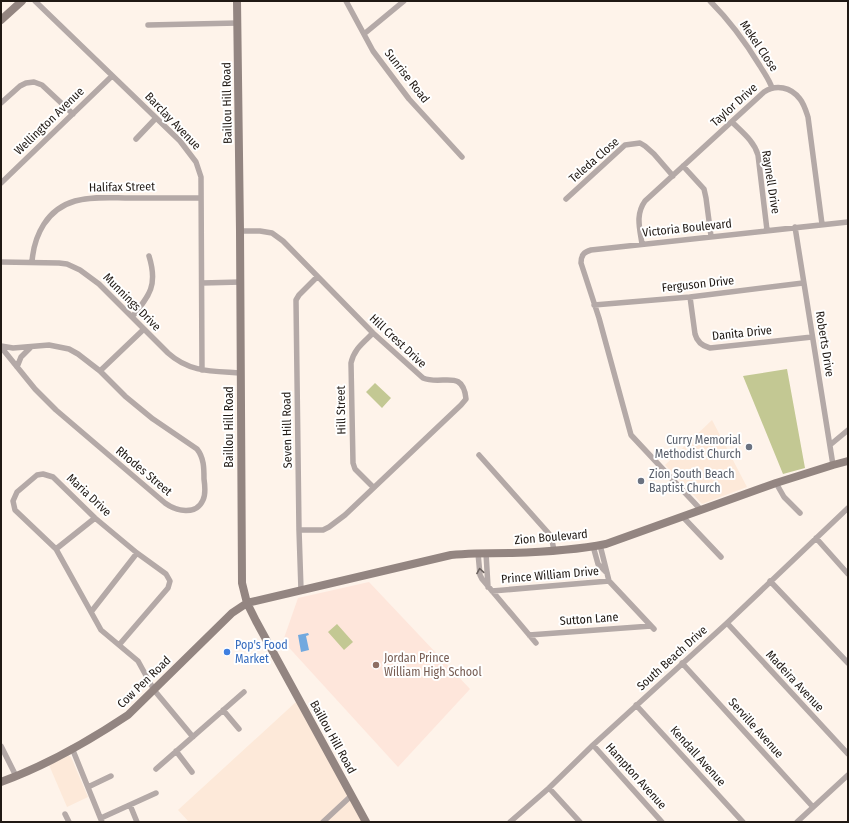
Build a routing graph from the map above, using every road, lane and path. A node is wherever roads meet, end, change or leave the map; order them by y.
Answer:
1 (22, 1) edge
2 (35, 1) edge
3 (237, 1) edge
4 (346, 1) edge
5 (404, 1) edge
6 (710, 1) edge
7 (1, 20) edge
8 (238, 23) junction
9 (148, 25) dead end
10 (364, 34) junction
11 (112, 76) junction
12 (772, 88) junction
13 (1, 103) edge
14 (73, 114) junction
15 (156, 118) junction
16 (732, 122) junction
17 (136, 139) dead end
18 (462, 157) dead end
19 (683, 166) junction
20 (672, 176) junction
21 (1, 183) edge
22 (201, 198) junction
23 (566, 199) dead end
24 (848, 222) edge
25 (822, 224) junction
26 (795, 228) junction
27 (767, 230) junction
28 (240, 231) junction
29 (711, 236) junction
30 (642, 244) junction
31 (149, 256) dead end
32 (1, 262) edge
33 (32, 262) junction
34 (318, 278) junction
35 (241, 282) junction
36 (202, 283) junction
37 (803, 283) junction
38 (690, 297) junction
39 (594, 305) junction
40 (132, 317) junction
41 (144, 329) junction
42 (373, 333) junction
43 (812, 337) junction
44 (1, 346) edge
45 (31, 347) junction
46 (17, 367) junction
47 (202, 370) junction
48 (100, 371) junction
49 (241, 373) junction
50 (848, 430) edge
51 (830, 445) junction
52 (479, 455) dead end
53 (848, 461) edge
54 (834, 465) junction
55 (776, 483) junction
56 (373, 487) junction
57 (848, 508) edge
58 (701, 510) junction
59 (800, 513) dead end
60 (683, 517) junction
61 (95, 518) junction
62 (299, 530) junction
63 (816, 538) junction
64 (596, 546) junction
65 (56, 549) junction
66 (554, 550) junction
67 (137, 552) junction
68 (482, 553) junction
69 (720, 557) dead end
70 (848, 574) edge
71 (610, 581) junction
72 (770, 581) junction
73 (490, 589) junction
74 (301, 590) junction
75 (247, 603) junction
76 (91, 612) junction
77 (727, 623) junction
78 (529, 634) junction
79 (536, 643) dead end
80 (119, 645) junction
81 (682, 663) junction
82 (848, 663) edge
83 (154, 690) junction
84 (244, 692) dead end
85 (636, 705) junction
86 (223, 710) junction
87 (239, 729) dead end
88 (193, 737) junction
89 (593, 745) junction
90 (1, 746) edge
91 (72, 748) junction
92 (176, 752) junction
93 (848, 754) edge
94 (156, 769) dead end
95 (192, 772) dead end
96 (848, 775) edge
97 (16, 776) junction
98 (111, 776) dead end
99 (1, 782) edge
100 (88, 787) junction
101 (549, 788) junction
102 (156, 793) dead end
103 (351, 796) junction
104 (130, 805) junction
105 (813, 807) junction
106 (65, 814) dead end
107 (102, 820) edge
108 (69, 822) edge
109 (137, 822) edge
110 (323, 822) edge
111 (366, 822) edge
112 (510, 822) edge
113 (580, 822) edge
114 (662, 822) edge
115 (743, 822) edge
116 (797, 822) edge

1 - 7 main road
2 - 11 street, Barclay Avenue
3 - 8 main road, Baillou Hill Road
4 - 10 street, Sunrise Road
5 - 10 street
6 - 12 street, Mekel Close
8 - 9 street
8 - 28 main road, Baillou Hill Road
10 - 18 street, Sunrise Road
11 - 14 street, Wellington Avenue
11 - 15 street, Barclay Avenue
12 - 16 street, Taylor Drive
12 - 25 street, Taylor Drive
13 - 14 street
14 - 21 street, Wellington Avenue
15 - 17 street
15 - 22 street, Barclay Avenue
16 - 19 street, Taylor Drive
16 - 27 street, Raynell Drive
19 - 20 street, Taylor Drive
19 - 29 street
20 - 23 street, Teleda Close
20 - 30 street, Taylor Drive
22 - 33 street, Halifax Street
22 - 36 street, Barclay Avenue
24 - 25 street, Victoria Boulevard
25 - 26 street, Victoria Boulevard
26 - 27 street, Victoria Boulevard
26 - 37 street, Roberts Drive
27 - 29 street, Victoria Boulevard
28 - 34 street, Hill Crest Drive
28 - 35 main road, Baillou Hill Road
29 - 30 street, Victoria Boulevard
30 - 39 street, Victoria Boulevard
31 - 40 street
32 - 33 street, Munnings Drive
33 - 40 street, Munnings Drive
34 - 42 street, Hill Crest Drive
34 - 62 street, Seven Hill Road
35 - 36 street
35 - 49 main road, Baillou Hill Road
36 - 47 street, Barclay Avenue
37 - 38 street, Ferguson Drive
37 - 43 street, Roberts Drive
38 - 39 street, Ferguson Drive
38 - 43 street, Danita Drive
39 - 58 street
40 - 41 street, Munnings Drive
41 - 47 street, Munnings Drive
41 - 48 street
42 - 56 street, Hill Street
42 - 56 street, Hill Crest Drive
43 - 51 street, Roberts Drive
44 - 45 street, Rhodes Street
44 - 46 street, Rhodes Street
45 - 46 street
45 - 48 street, Rhodes Street
46 - 48 street, Rhodes Street
47 - 49 street, Munnings Drive
49 - 75 main road, Baillou Hill Road
50 - 51 street
51 - 54 street, Roberts Drive
52 - 66 street
53 - 54 main road, Zion Boulevard
54 - 55 main road, Zion Boulevard
55 - 58 main road, Zion Boulevard
55 - 59 street
56 - 62 street, Hill Crest Drive
57 - 63 street, South Beach Drive
58 - 60 main road, Zion Boulevard
60 - 64 main road, Zion Boulevard
60 - 69 street
61 - 65 street
61 - 65 street, Maria Drive
61 - 67 street, Maria Drive
62 - 74 street, Seven Hill Road
63 - 70 street
63 - 72 street, South Beach Drive
64 - 66 main road, Zion Boulevard
64 - 71 street
65 - 76 street, Maria Drive
66 - 68 main road, Zion Boulevard
67 - 76 street
67 - 80 street, Maria Drive
68 - 73 street
68 - 74 main road, Zion Boulevard
71 - 73 street, Prince William Drive
71 - 78 street, Sutton Lane
72 - 77 street, South Beach Drive
72 - 82 street
73 - 78 street
74 - 75 main road, Zion Boulevard
75 - 83 main road, Cow Pen Road
75 - 103 main road, Baillou Hill Road
76 - 80 street, Maria Drive
77 - 81 street, South Beach Drive
77 - 93 street, Madeira Avenue
78 - 79 street
80 - 83 street, Maria Drive
81 - 85 street, South Beach Drive
81 - 105 street, Serville Avenue
83 - 88 street, Maria Drive
83 - 91 main road, Cow Pen Road
84 - 86 street
85 - 89 street, South Beach Drive
85 - 115 street, Kendall Avenue
86 - 87 street
86 - 88 street
88 - 92 street
89 - 101 street, South Beach Drive
89 - 114 street, Hampton Avenue
90 - 97 street
91 - 97 main road, Cow Pen Road
91 - 100 street
92 - 94 street
92 - 95 street
96 - 105 street
97 - 99 main road, Cow Pen Road
98 - 100 street
100 - 107 street
101 - 112 street, South Beach Drive
101 - 113 street
102 - 104 street
103 - 110 street
103 - 111 main road, Baillou Hill Road
104 - 107 street
104 - 109 street
105 - 116 street
106 - 108 street

